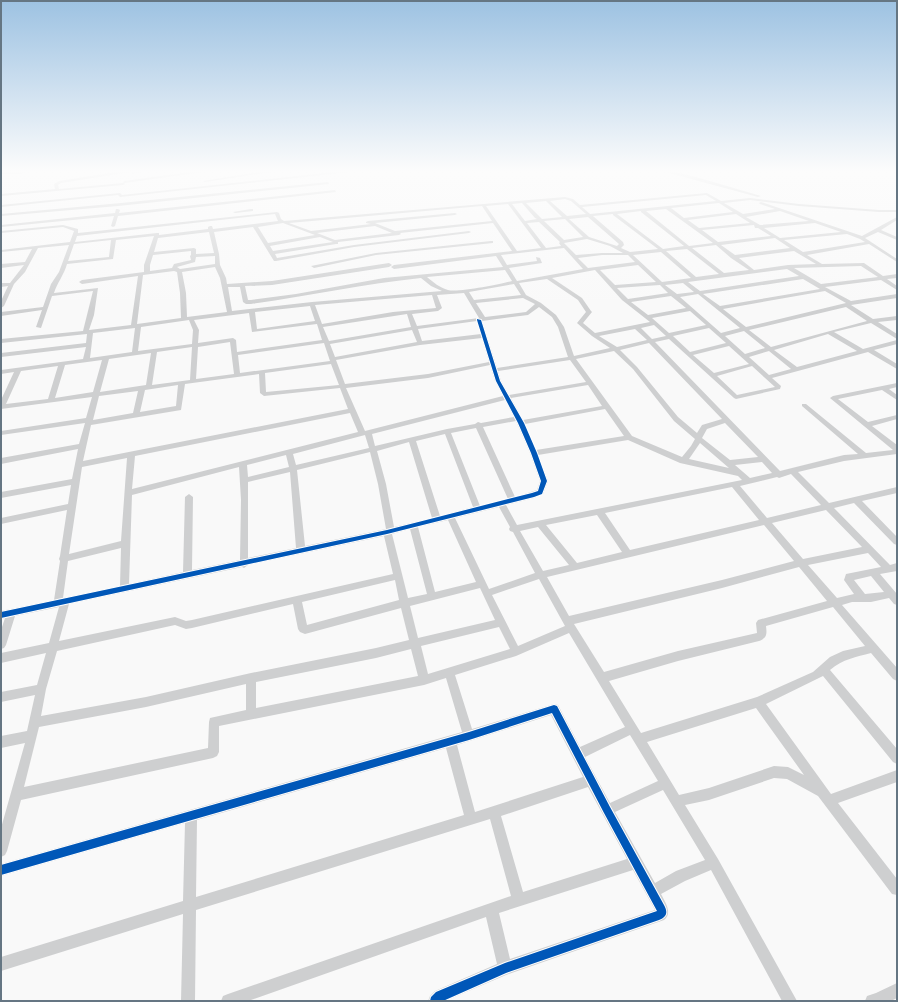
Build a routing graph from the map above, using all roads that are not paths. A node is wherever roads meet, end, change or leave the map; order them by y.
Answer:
1 (54, 217) edge
2 (94, 217) edge
3 (116, 217) edge
4 (195, 217) edge
5 (206, 217) edge
6 (279, 217) edge
7 (343, 217) edge
8 (354, 217) edge
9 (425, 217) edge
10 (457, 217) edge
11 (491, 217) edge
12 (520, 217) edge
13 (537, 217) edge
14 (575, 217) edge
15 (590, 217) edge
16 (619, 217) edge
17 (650, 217) edge
18 (680, 217) edge
19 (708, 217) edge
20 (743, 217) edge
21 (802, 217) edge
22 (565, 218) junction
23 (897, 218) edge
24 (683, 219) junction
25 (52, 220) junction
26 (540, 220) junction
27 (47, 221) junction
28 (180, 221) junction
29 (283, 222) junction
30 (368, 222) junction
31 (495, 222) junction
32 (524, 222) junction
33 (819, 222) junction
34 (376, 225) junction
35 (464, 225) junction
36 (756, 225) junction
37 (1, 226) edge
38 (113, 226) junction
39 (159, 226) junction
40 (255, 226) junction
41 (43, 228) junction
42 (698, 229) junction
43 (878, 230) junction
44 (211, 231) junction
45 (1, 232) edge
46 (309, 232) junction
47 (469, 232) dead end
48 (848, 232) junction
49 (92, 233) junction
50 (398, 233) junction
51 (75, 235) junction
52 (156, 236) junction
53 (320, 236) junction
54 (114, 238) junction
55 (587, 238) junction
56 (777, 238) junction
57 (862, 238) junction
58 (403, 239) junction
59 (897, 239) edge
60 (73, 242) junction
61 (336, 242) junction
62 (491, 242) dead end
63 (715, 243) junction
64 (869, 243) junction
65 (564, 244) junction
66 (266, 246) junction
67 (688, 246) junction
68 (36, 247) junction
69 (346, 247) junction
70 (618, 247) junction
71 (796, 249) junction
72 (545, 250) junction
73 (662, 250) junction
74 (1, 251) edge
75 (272, 253) junction
76 (516, 253) junction
77 (151, 254) junction
78 (217, 254) junction
79 (629, 254) junction
80 (802, 254) junction
81 (498, 255) junction
82 (192, 256) junction
83 (574, 257) junction
84 (733, 257) junction
85 (538, 258) dead end
86 (385, 261) junction
87 (897, 261) edge
88 (26, 263) junction
89 (65, 263) junction
90 (639, 264) junction
91 (217, 265) junction
92 (820, 265) junction
93 (1, 266) edge
94 (314, 266) dead end
95 (506, 267) junction
96 (788, 267) junction
97 (597, 269) junction
98 (177, 270) junction
99 (587, 270) junction
100 (752, 271) junction
101 (144, 274) junction
102 (723, 274) junction
103 (897, 276) edge
104 (410, 277) junction
105 (423, 277) junction
106 (804, 277) junction
107 (549, 278) junction
108 (882, 278) junction
109 (695, 279) junction
110 (684, 281) junction
111 (82, 282) dead end
112 (660, 283) junction
113 (12, 284) junction
114 (516, 284) junction
115 (1, 285) edge
116 (225, 286) junction
117 (242, 286) junction
118 (820, 286) junction
119 (613, 287) junction
120 (897, 288) edge
121 (827, 289) junction
122 (466, 291) junction
123 (700, 292) junction
124 (352, 293) junction
125 (449, 293) junction
126 (434, 294) junction
127 (50, 295) junction
128 (674, 295) junction
129 (524, 296) junction
130 (897, 296) edge
131 (627, 301) junction
132 (473, 302) junction
133 (2, 303) edge
134 (312, 304) junction
135 (540, 304) junction
136 (849, 304) junction
137 (46, 308) junction
138 (720, 308) junction
139 (691, 309) junction
140 (252, 310) junction
141 (409, 312) junction
142 (230, 313) junction
143 (1, 314) edge
144 (647, 317) junction
145 (188, 318) junction
146 (897, 318) edge
147 (481, 320) junction
148 (873, 321) junction
149 (655, 323) junction
150 (319, 324) junction
151 (136, 326) junction
152 (637, 326) junction
153 (711, 326) junction
154 (39, 327) dead end
155 (414, 328) junction
156 (746, 330) junction
157 (88, 332) junction
158 (829, 332) junction
159 (594, 335) junction
160 (720, 335) junction
161 (482, 336) junction
162 (669, 336) junction
163 (897, 338) edge
164 (1, 341) edge
165 (651, 341) junction
166 (327, 342) junction
167 (897, 342) edge
168 (420, 343) junction
169 (731, 344) junction
170 (88, 345) junction
171 (196, 345) junction
172 (616, 349) junction
173 (770, 349) junction
174 (154, 351) junction
175 (866, 351) junction
176 (135, 354) junction
177 (235, 354) junction
178 (689, 354) junction
179 (1, 355) edge
180 (745, 356) junction
181 (106, 358) junction
182 (572, 358) junction
183 (86, 360) junction
184 (334, 360) junction
185 (62, 364) junction
186 (754, 364) junction
187 (896, 365) edge
188 (493, 367) junction
189 (795, 369) junction
190 (18, 370) junction
191 (1, 372) edge
192 (262, 372) junction
193 (237, 375) junction
194 (712, 376) junction
195 (768, 376) junction
196 (194, 380) junction
197 (182, 382) junction
198 (589, 383) junction
199 (342, 385) junction
200 (897, 385) edge
201 (145, 386) junction
202 (884, 388) junction
203 (97, 393) junction
204 (507, 397) junction
205 (897, 398) edge
206 (51, 400) junction
207 (804, 405) dead end
208 (1, 407) edge
209 (606, 407) junction
210 (353, 410) junction
211 (136, 415) junction
212 (897, 417) edge
213 (520, 420) junction
214 (727, 420) junction
215 (89, 421) junction
216 (478, 424) junction
217 (866, 425) junction
218 (447, 431) junction
219 (365, 432) junction
220 (1, 434) edge
221 (629, 438) junction
222 (412, 439) junction
223 (699, 439) junction
224 (82, 446) junction
225 (373, 449) junction
226 (897, 451) edge
227 (289, 452) junction
228 (534, 453) junction
229 (131, 454) junction
230 (864, 455) junction
231 (764, 459) junction
232 (1, 461) edge
233 (683, 461) junction
234 (243, 463) junction
235 (729, 463) junction
236 (78, 466) junction
237 (293, 468) junction
238 (793, 471) junction
239 (740, 473) junction
240 (779, 475) junction
241 (244, 480) junction
242 (75, 481) junction
243 (749, 481) junction
244 (734, 484) junction
245 (896, 491) edge
246 (128, 493) junction
247 (1, 495) edge
248 (189, 497) dead end
249 (855, 499) junction
250 (513, 501) junction
251 (501, 504) junction
252 (71, 506) junction
253 (828, 507) junction
254 (478, 510) junction
255 (599, 511) junction
256 (450, 516) junction
257 (437, 520) junction
258 (1, 521) edge
259 (765, 522) junction
260 (540, 524) junction
261 (412, 526) junction
262 (513, 528) junction
263 (389, 531) junction
264 (897, 542) edge
265 (124, 544) junction
266 (870, 549) junction
267 (301, 551) junction
268 (628, 554) junction
269 (63, 559) junction
270 (800, 563) junction
271 (244, 564) junction
272 (575, 566) junction
273 (893, 568) edge
274 (873, 572) junction
275 (540, 574) junction
276 (187, 575) junction
277 (398, 576) junction
278 (482, 584) junction
279 (124, 588) junction
280 (488, 593) junction
281 (432, 597) junction
282 (862, 597) junction
283 (894, 597) edge
284 (297, 600) junction
285 (61, 602) junction
286 (405, 603) junction
287 (834, 604) junction
288 (11, 613) junction
289 (1, 615) edge
290 (502, 622) junction
291 (569, 624) junction
292 (416, 644) junction
293 (1, 645) edge
294 (53, 647) junction
295 (874, 648) junction
296 (516, 652) junction
297 (1, 658) edge
298 (824, 670) junction
299 (449, 673) junction
300 (897, 676) edge
301 (251, 678) junction
302 (601, 678) junction
303 (424, 680) junction
304 (41, 689) junction
305 (1, 697) edge
306 (758, 702) junction
307 (251, 714) junction
308 (34, 723) junction
309 (632, 729) junction
310 (32, 736) junction
311 (469, 736) junction
312 (639, 739) junction
313 (450, 741) junction
314 (1, 742) edge
315 (578, 754) junction
316 (897, 758) edge
317 (897, 776) edge
318 (591, 780) junction
319 (666, 784) junction
320 (16, 794) junction
321 (826, 796) junction
322 (677, 801) junction
323 (606, 810) junction
324 (494, 812) junction
325 (191, 816) junction
326 (471, 818) junction
327 (1, 851) edge
328 (636, 863) junction
329 (714, 863) junction
330 (1, 870) edge
331 (897, 889) edge
332 (652, 892) junction
333 (519, 900) junction
334 (190, 905) junction
335 (491, 909) junction
336 (1, 964) edge
337 (505, 968) junction
338 (897, 991) edge
339 (188, 1001) edge
340 (228, 1001) edge
341 (435, 1001) edge
342 (790, 1001) edge
343 (872, 1001) edge

1 - 25 street
2 - 25 street
3 - 38 street
4 - 28 street
5 - 44 street
6 - 29 street
7 - 29 street
8 - 30 street
9 - 30 street
10 - 35 street
11 - 31 street
12 - 32 street
13 - 26 street
14 - 22 street
15 - 70 street
16 - 73 street
17 - 67 street
18 - 24 street
19 - 24 street
20 - 36 street
21 - 33 street
22 - 26 street
22 - 55 street
23 - 43 street
24 - 42 street
25 - 27 street
26 - 32 street
26 - 65 street
27 - 37 street
27 - 41 street
28 - 38 street
28 - 39 street
29 - 40 street
29 - 46 street
30 - 34 street
31 - 35 street
31 - 76 street
32 - 72 street
33 - 36 street
33 - 48 street
34 - 46 street
34 - 50 street
35 - 50 street
36 - 42 street
36 - 56 street
38 - 49 street
39 - 49 street
39 - 52 street
40 - 44 street
40 - 66 street
41 - 45 street
41 - 51 street
42 - 63 street
43 - 57 street
43 - 59 street
44 - 52 street
44 - 78 street
46 - 53 street
47 - 58 street
48 - 56 street
48 - 57 street
49 - 51 street
50 - 58 street
50 - 61 street
51 - 60 street
52 - 54 street
52 - 77 street
53 - 61 street
53 - 66 street
54 - 60 street
54 - 89 street
55 - 65 street
55 - 70 street
56 - 63 street
56 - 71 street
57 - 64 street
58 - 69 street
60 - 68 street
60 - 89 street
61 - 69 street
61 - 75 street
62 - 86 street
63 - 67 street
63 - 84 street
64 - 80 street
64 - 87 street
65 - 72 street
65 - 83 street
66 - 75 street
67 - 73 street
67 - 102 street
68 - 74 street
68 - 88 street
69 - 75 street
70 - 79 street
71 - 80 street
71 - 84 street
72 - 76 street
73 - 79 street
73 - 109 street
76 - 81 street
77 - 82 street
77 - 101 street
78 - 82 street
78 - 91 street
79 - 83 street
79 - 90 street
80 - 92 street
81 - 86 street
81 - 95 street
82 - 98 street
83 - 99 street
84 - 100 street
85 - 95 street
86 - 94 street
86 - 104 street
86 - 117 street
88 - 93 street
88 - 113 street
89 - 127 street
90 - 97 street
90 - 112 street
91 - 98 street
91 - 116 street
92 - 96 street
92 - 108 street
95 - 105 street
95 - 114 street
96 - 100 street
96 - 106 street
97 - 99 street
97 - 119 street
98 - 101 street
98 - 145 street
99 - 107 street
100 - 102 street
101 - 111 street
101 - 151 street
102 - 109 street
103 - 108 street
104 - 105 street
104 - 124 street
105 - 125 street
106 - 118 street
106 - 123 street
107 - 114 street
107 - 159 street
108 - 118 street
108 - 120 street
109 - 110 street
110 - 112 street
110 - 123 street
112 - 119 street
112 - 128 street
113 - 115 street
113 - 133 street
114 - 122 street
114 - 129 street
116 - 117 street
116 - 142 street
117 - 124 street
118 - 121 street
119 - 131 street
121 - 136 street
121 - 138 street
122 - 125 street
122 - 132 street
123 - 128 street
123 - 138 street
124 - 126 street
124 - 134 street
125 - 126 street
126 - 141 street
127 - 137 street
127 - 157 street
128 - 131 street
128 - 139 street
129 - 132 street
129 - 135 street
130 - 136 street
131 - 144 street
132 - 147 street
134 - 140 street
134 - 150 street
135 - 147 street
135 - 182 street
136 - 148 street
136 - 156 street
137 - 143 street
137 - 154 street
138 - 156 street
139 - 144 street
139 - 153 street
140 - 142 street
140 - 150 street
141 - 150 street
141 - 155 street
142 - 145 street
144 - 149 street
145 - 151 street
145 - 171 street
146 - 148 street
147 - 155 street
147 - 161 street
148 - 158 street
148 - 163 street
149 - 152 street
149 - 162 street
150 - 166 street
151 - 157 street
151 - 176 street
152 - 159 street
152 - 165 street
153 - 160 street
153 - 162 street
155 - 166 street
155 - 168 street
156 - 160 street
156 - 173 street
157 - 164 street
157 - 170 street
158 - 173 street
158 - 175 street
159 - 172 street
160 - 169 street
161 - 168 street
161 - 188 street
162 - 165 street
162 - 178 street
165 - 172 street
165 - 214 street
166 - 177 street
166 - 184 street
167 - 175 street
168 - 184 street
169 - 178 street
169 - 180 street
170 - 179 street
170 - 183 street
171 - 174 street
171 - 177 street
171 - 196 street
172 - 182 street
172 - 223 street
173 - 180 street
173 - 189 street
174 - 176 street
174 - 201 street
175 - 187 street
175 - 189 street
176 - 181 street
177 - 193 street
178 - 194 street
180 - 186 street
181 - 183 street
181 - 203 street
182 - 188 street
182 - 198 street
183 - 185 street
184 - 192 street
184 - 199 street
185 - 190 street
185 - 206 street
186 - 194 street
186 - 195 street
188 - 199 street
188 - 204 street
189 - 195 street
190 - 191 street
190 - 208 street
192 - 193 street
192 - 199 street
193 - 196 street
194 - 195 street
196 - 197 street
197 - 201 street
197 - 211 street
198 - 204 street
198 - 209 street
199 - 210 street
200 - 202 street
201 - 203 street
201 - 211 street
202 - 205 street
202 - 217 street
203 - 206 street
203 - 215 street
204 - 213 street
204 - 219 street
206 - 208 street
207 - 230 street
209 - 213 street
209 - 221 street
210 - 219 street
210 - 229 street
211 - 215 street
212 - 217 street
213 - 216 street
213 - 228 street
214 - 223 street
214 - 231 street
215 - 220 street
215 - 224 street
216 - 218 street
216 - 250 street
217 - 226 street
218 - 222 street
218 - 254 street
219 - 225 street
219 - 227 street
221 - 228 street
221 - 233 street
222 - 225 street
222 - 257 street
223 - 233 street
223 - 235 street
224 - 232 street
224 - 236 street
225 - 237 street
225 - 263 street
226 - 230 street
227 - 234 street
227 - 237 street
228 - 250 street
229 - 236 street
229 - 246 street
230 - 238 street
231 - 235 street
231 - 240 street
233 - 239 street
234 - 241 street
234 - 246 street
235 - 239 street
236 - 242 street
237 - 241 street
237 - 267 street
238 - 240 street
238 - 253 street
239 - 243 street
240 - 243 street
241 - 271 street
242 - 247 street
242 - 252 street
243 - 244 street
244 - 255 street
244 - 259 street
245 - 249 street
246 - 265 street
248 - 276 street
249 - 253 street
249 - 264 street
250 - 251 street
251 - 254 street
251 - 262 street
252 - 258 street
252 - 269 street
253 - 259 street
253 - 266 street
254 - 256 street
255 - 260 street
255 - 268 street
256 - 257 street
256 - 278 street
257 - 261 street
259 - 268 street
259 - 270 street
260 - 262 street
260 - 272 street
261 - 263 street
261 - 281 street
262 - 275 street
263 - 267 street
263 - 277 street
265 - 269 street
265 - 279 street
266 - 270 street
266 - 273 street
267 - 271 street
268 - 272 street
269 - 285 street
270 - 287 street
270 - 291 street
271 - 276 street
272 - 275 street
273 - 274 street
274 - 282 street
274 - 283 street
275 - 280 street
275 - 291 street
276 - 279 street
277 - 284 street
277 - 286 street
278 - 280 street
278 - 281 street
279 - 285 street
280 - 290 street
281 - 286 street
282 - 283 street
282 - 287 street
284 - 286 street
284 - 294 street
285 - 288 street
285 - 294 street
286 - 292 street
287 - 295 street
287 - 302 street
288 - 289 street
288 - 293 street
290 - 292 street
290 - 296 street
291 - 296 street
291 - 302 street
292 - 301 street
292 - 303 street
294 - 297 street
294 - 304 street
295 - 298 street
295 - 300 street
296 - 299 street
298 - 306 street
298 - 316 street
299 - 303 street
299 - 311 street
301 - 307 street
301 - 308 street
302 - 309 street
303 - 307 street
304 - 305 street
304 - 308 street
306 - 312 street
306 - 321 street
307 - 320 street
308 - 310 street
309 - 312 street
309 - 315 street
310 - 314 street
310 - 320 street
311 - 313 street
311 - 315 street
312 - 319 street
313 - 325 street
313 - 326 street
315 - 318 street
317 - 321 street
318 - 323 street
318 - 324 street
319 - 322 street
319 - 323 street
320 - 327 street
321 - 322 street
321 - 331 street
322 - 329 street
323 - 328 street
324 - 326 street
324 - 333 street
325 - 330 street
325 - 334 street
326 - 334 street
328 - 332 street
328 - 333 street
329 - 332 street
329 - 342 street
332 - 337 street
333 - 335 street
334 - 336 street
334 - 339 street
335 - 337 street
335 - 340 street
337 - 341 street
338 - 343 street

